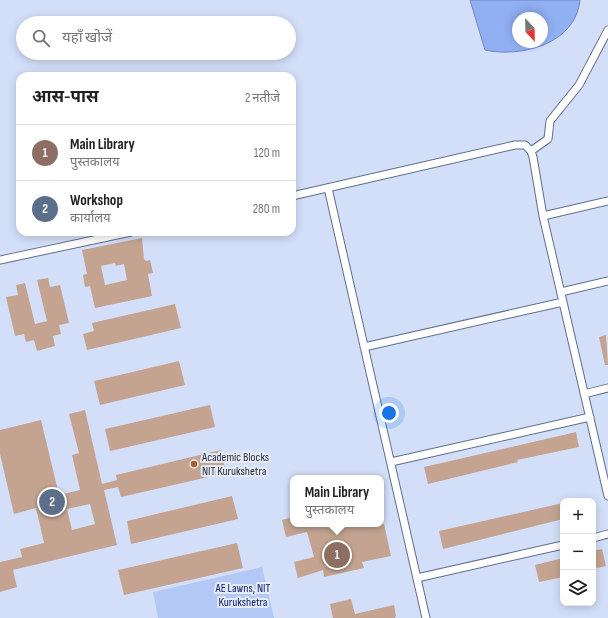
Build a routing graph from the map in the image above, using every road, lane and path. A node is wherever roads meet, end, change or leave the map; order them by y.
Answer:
1 (608, 30) edge
2 (531, 151) junction
3 (328, 188) junction
4 (296, 195) edge
5 (608, 201) edge
6 (543, 216) junction
7 (112, 236) edge
8 (0, 260) edge
9 (608, 281) edge
10 (561, 292) junction
11 (563, 302) junction
12 (364, 347) junction
13 (608, 388) edge
14 (584, 394) junction
15 (590, 417) junction
16 (391, 462) junction
17 (606, 478) edge
18 (608, 496) edge
19 (608, 534) edge
20 (596, 537) edge
21 (560, 546) edge
22 (417, 578) junction
23 (426, 618) edge

1 - 2 street
2 - 3 street
2 - 6 street
3 - 4 street
3 - 12 street
5 - 6 street
6 - 10 street
7 - 8 street
9 - 10 street
10 - 11 street
11 - 12 street
11 - 14 street
12 - 16 street
13 - 14 street
14 - 15 street
15 - 16 street
15 - 17 street
16 - 22 street
17 - 18 street
19 - 20 street
21 - 22 street
22 - 23 street

